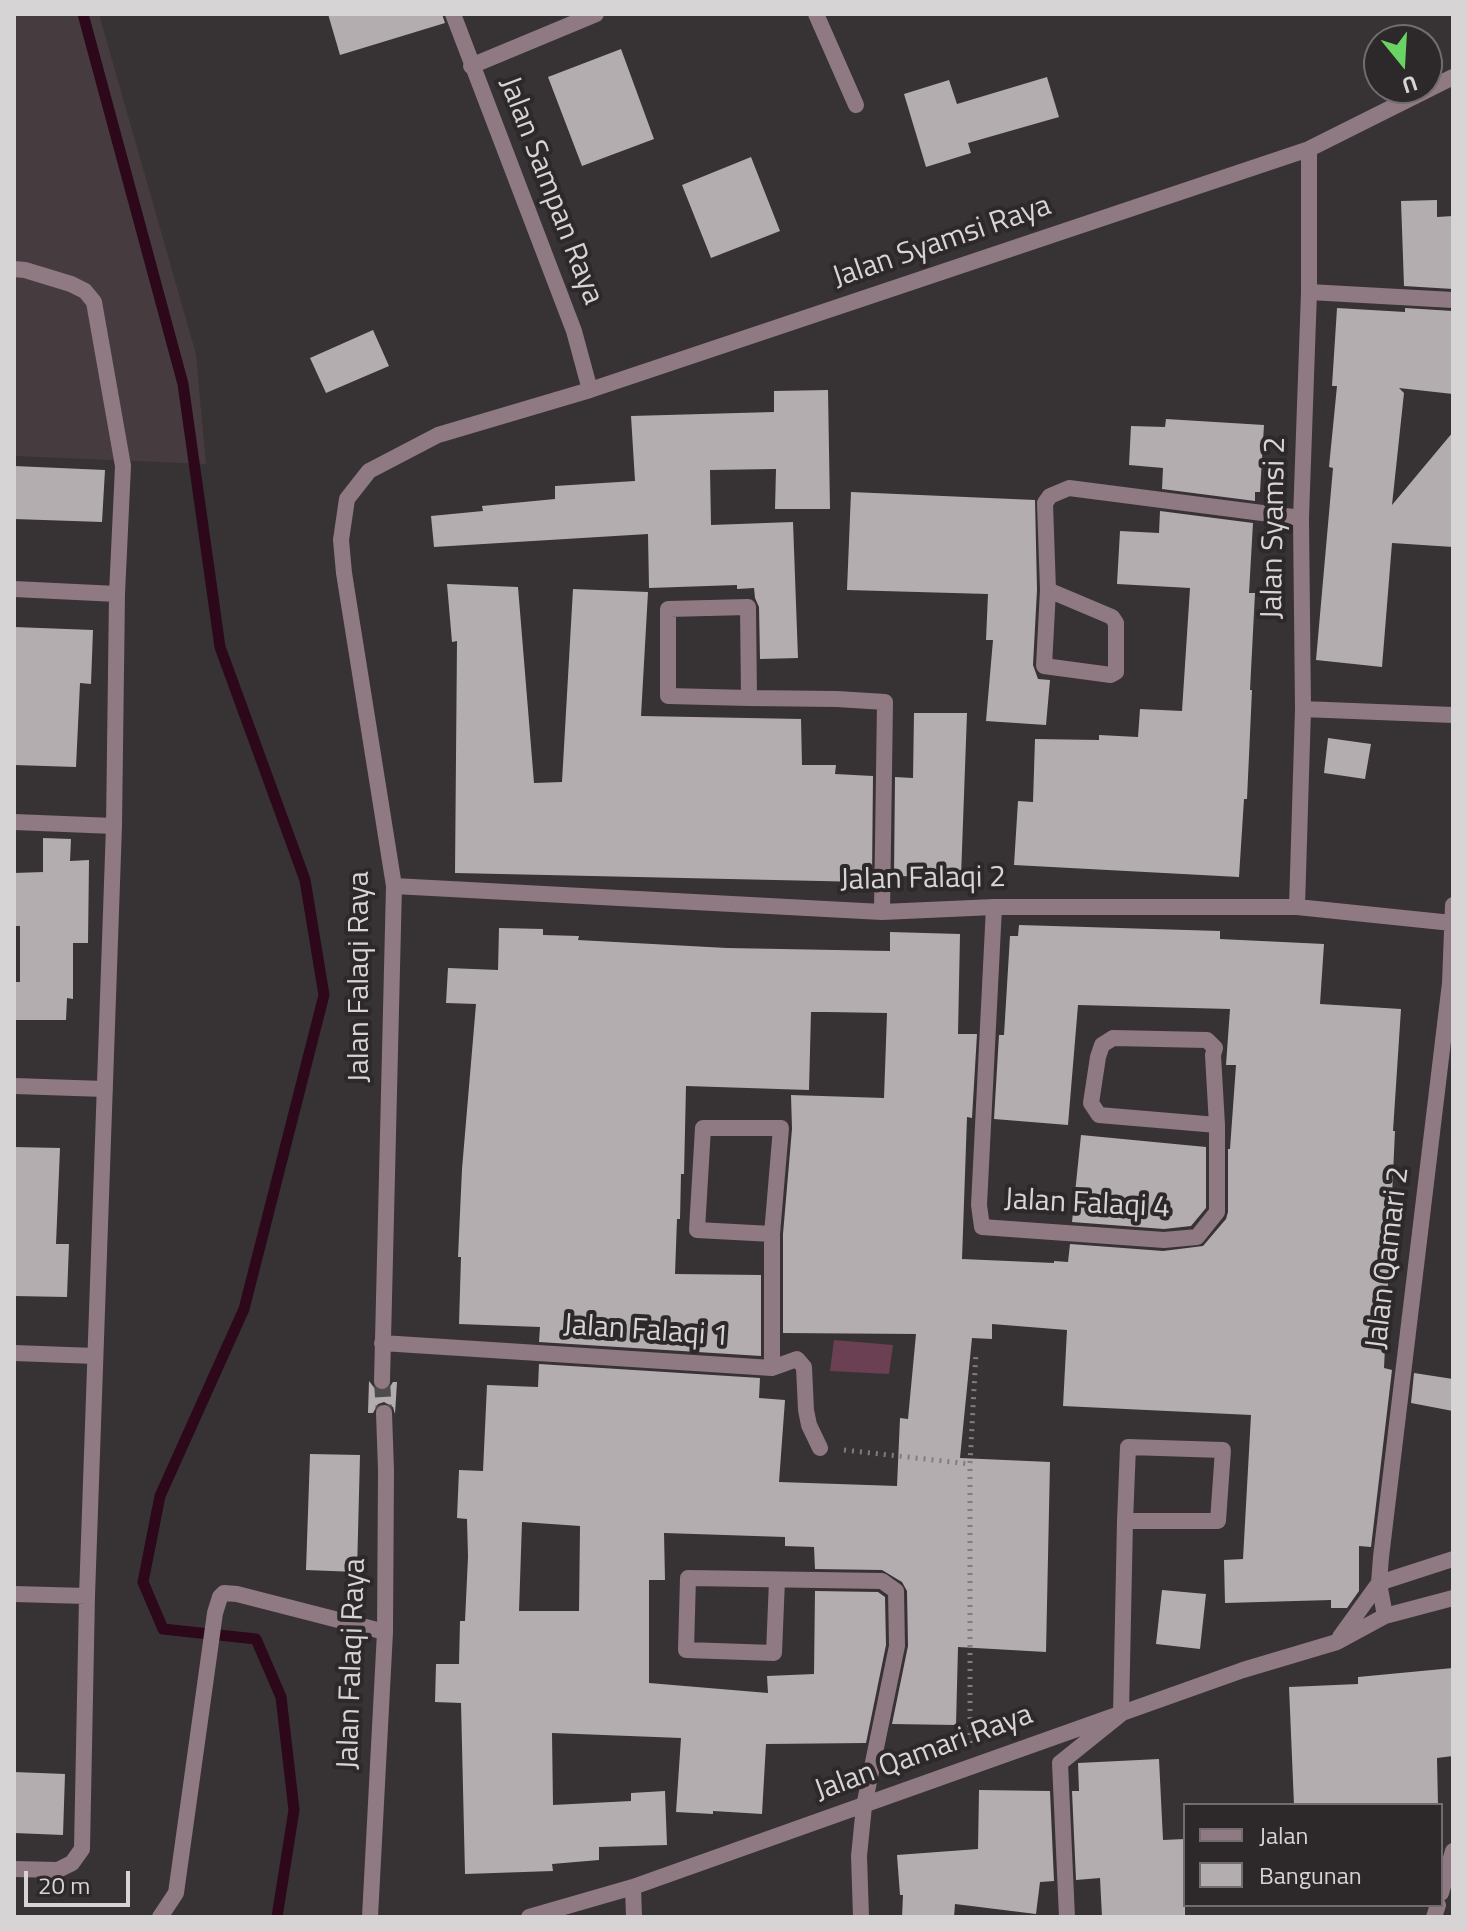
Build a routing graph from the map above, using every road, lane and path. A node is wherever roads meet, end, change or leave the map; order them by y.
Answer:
1 (453, 14) edge
2 (596, 14) edge
3 (816, 14) edge
4 (471, 66) junction
5 (1453, 77) edge
6 (856, 105) dead end
7 (1309, 149) junction
8 (14, 269) edge
9 (1309, 292) junction
10 (1453, 300) edge
11 (590, 390) junction
12 (438, 435) joint
13 (1301, 518) junction
14 (14, 589) edge
15 (1048, 590) junction
16 (117, 594) junction
17 (749, 698) junction
18 (1303, 709) junction
19 (1453, 715) edge
20 (14, 822) edge
21 (114, 826) junction
22 (394, 886) junction
23 (1453, 905) edge
24 (994, 907) junction
25 (1297, 907) junction
26 (882, 912) junction
27 (1452, 923) edge
28 (1452, 983) edge
29 (1446, 1067) edge
30 (14, 1086) edge
31 (105, 1089) junction
32 (1217, 1125) junction
33 (772, 1234) junction
34 (382, 1343) junction
35 (976, 1352) dead end
36 (14, 1353) edge
37 (95, 1356) junction
38 (772, 1368) junction
39 (382, 1381) tunnel mouth
40 (384, 1413) tunnel mouth
41 (820, 1448) joint
42 (970, 1464) junction
43 (1125, 1521) junction
44 (1453, 1559) edge
45 (777, 1580) junction
46 (1379, 1583) junction
47 (14, 1594) edge
48 (87, 1596) junction
49 (1453, 1598) edge
50 (1385, 1616) junction
51 (385, 1632) junction
52 (1337, 1642) junction
53 (1121, 1714) junction
54 (970, 1766) junction
55 (864, 1806) junction
56 (1453, 1851) edge
57 (14, 1869) edge
58 (1443, 1886) edge
59 (633, 1887) junction
60 (160, 1917) edge
61 (370, 1917) edge
62 (529, 1917) edge
63 (634, 1917) edge
64 (861, 1917) edge
65 (1067, 1917) edge

1 - 4 street, Jalan Sampan Raya
2 - 4 street
3 - 6 street
4 - 11 street, Jalan Sampan Raya
5 - 7 street, Jalan Syamsi Raya
7 - 9 street, Jalan Syamsi 2
7 - 11 street, Jalan Syamsi Raya
8 - 16 street
9 - 10 street
9 - 13 street, Jalan Syamsi 2
11 - 12 street, Jalan Syamsi Raya
12 - 22 street, Jalan Falaqi Raya
13 - 15 street
13 - 18 street, Jalan Syamsi 2
14 - 16 street
15 - 15 street
16 - 21 street
17 - 17 street
17 - 26 street
18 - 19 street
18 - 25 street, Jalan Syamsi 2
20 - 21 street
21 - 31 street
22 - 26 street, Jalan Falaqi 2
22 - 34 street, Jalan Falaqi Raya
23 - 27 street, Jalan Qamari 2
24 - 25 street, Jalan Falaqi 2
24 - 26 street, Jalan Falaqi 2
24 - 32 street, Jalan Falaqi 4
25 - 27 street, Jalan Falaqi 2
27 - 28 street, Jalan Qamari 2
28 - 29 street, Jalan Qamari 2
29 - 46 street, Jalan Qamari 2
30 - 31 street
31 - 37 street
32 - 32 street, Jalan Falaqi 4
33 - 33 street, Jalan Falaqi 1
33 - 38 street, Jalan Falaqi 1
34 - 38 street, Jalan Falaqi 1
34 - 39 street, Jalan Falaqi Raya
35 - 42 path
36 - 37 street
37 - 48 street
38 - 41 street
40 - 51 street, Jalan Falaqi Raya
41 - 42 path
42 - 54 path
43 - 43 street
43 - 53 street
44 - 46 street
45 - 45 street
45 - 55 street
46 - 50 street, Jalan Qamari 2
46 - 52 street
47 - 48 street
48 - 57 street
49 - 50 street, Jalan Qamari Raya
50 - 52 street, Jalan Qamari Raya
51 - 60 street
51 - 61 street, Jalan Falaqi Raya
52 - 53 street, Jalan Qamari Raya
53 - 54 street, Jalan Qamari Raya
53 - 65 street
54 - 55 street, Jalan Qamari Raya
55 - 59 street, Jalan Qamari Raya
55 - 64 street
56 - 58 street
59 - 62 street, Jalan Qamari Raya
59 - 63 street

